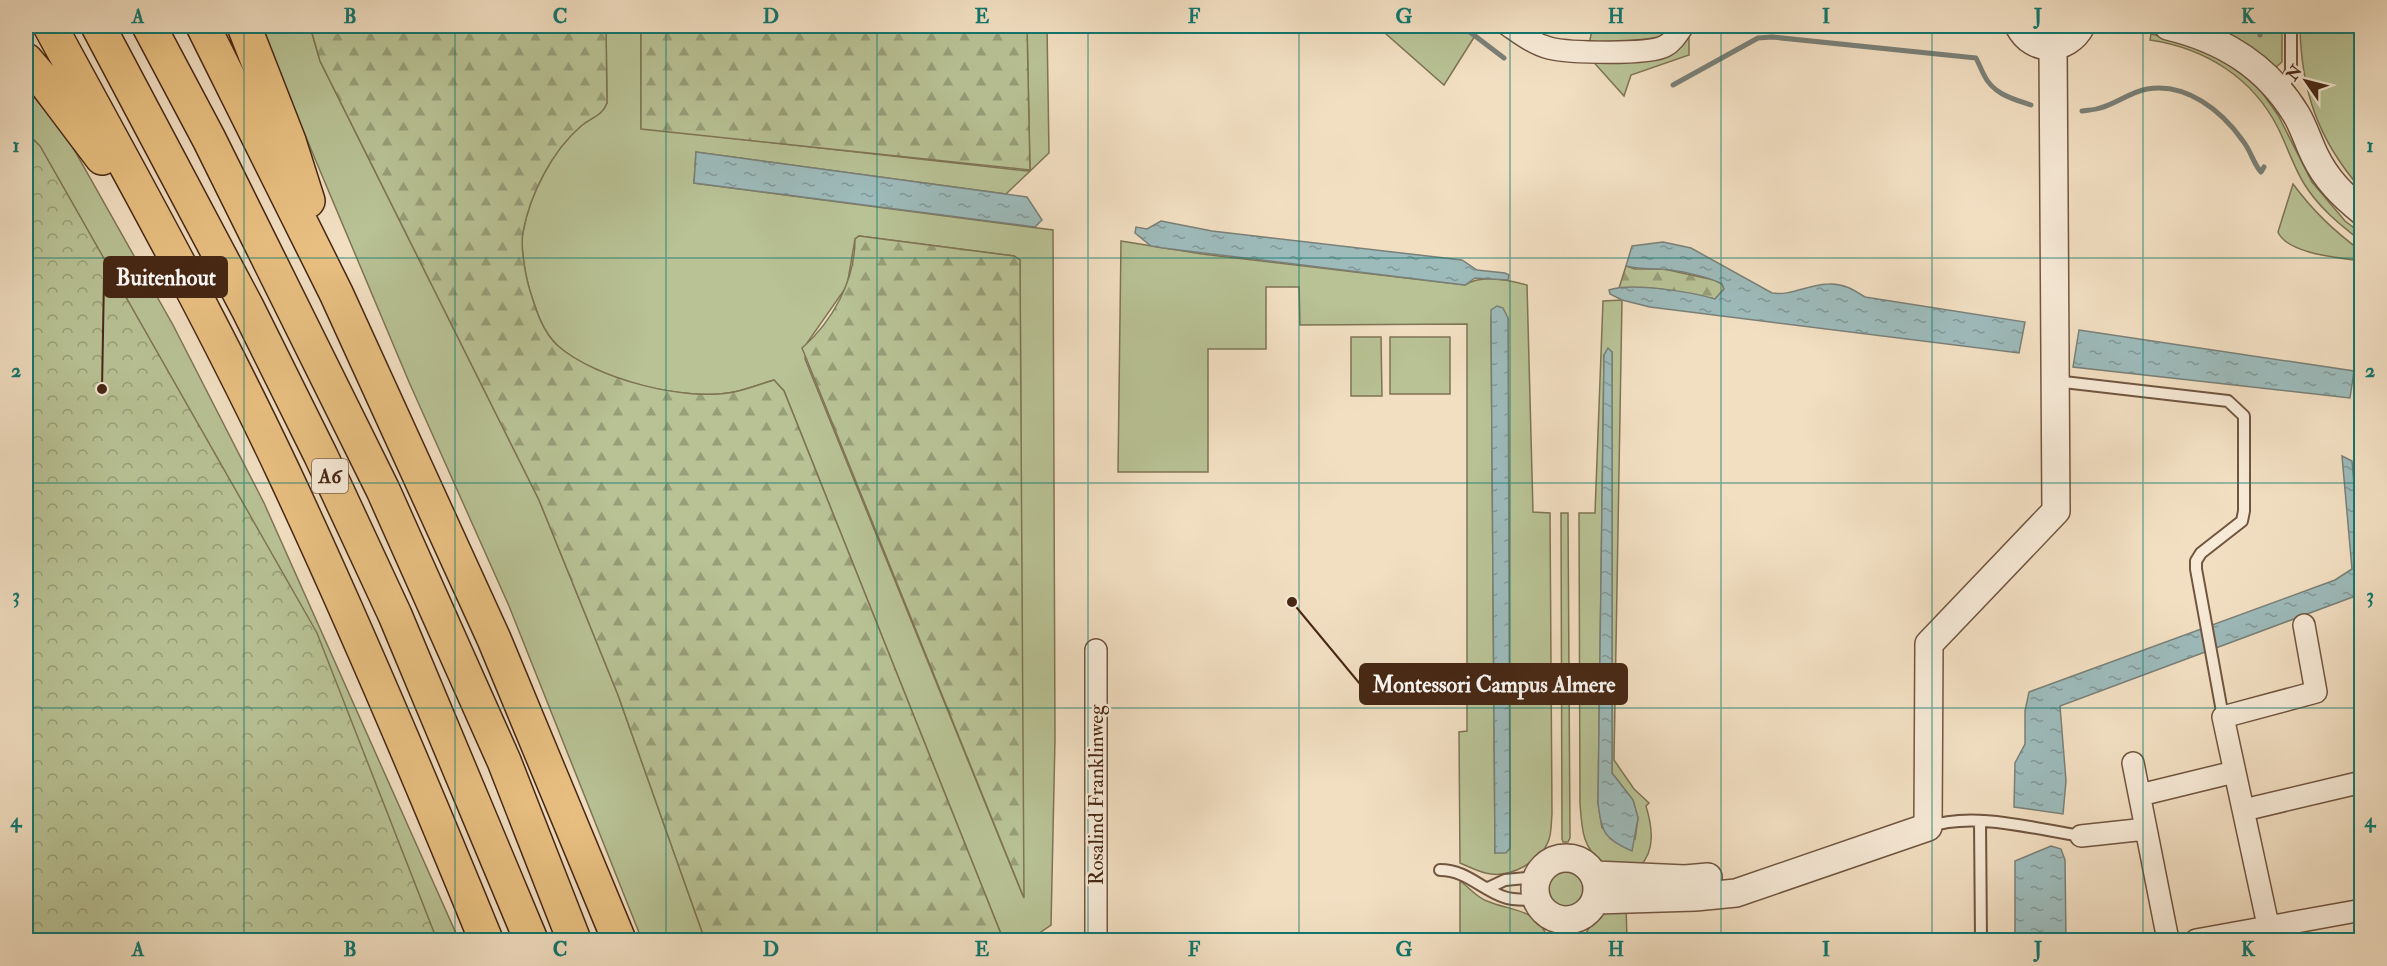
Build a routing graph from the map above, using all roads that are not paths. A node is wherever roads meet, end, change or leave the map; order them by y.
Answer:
1 (50, 26) edge
2 (98, 26) edge
3 (149, 26) edge
4 (203, 26) edge
5 (244, 26) edge
6 (1509, 26) edge
7 (1683, 26) edge
8 (2019, 26) edge
9 (2081, 26) edge
10 (2168, 26) edge
11 (2291, 26) edge
12 (2053, 46) junction
13 (26, 60) edge
14 (2282, 93) junction
15 (2361, 211) edge
16 (186, 278) junction
17 (336, 293) junction
18 (2055, 381) junction
19 (2304, 625) dead end
20 (1096, 650) dead end
21 (2223, 717) junction
22 (2133, 763) dead end
23 (2234, 772) junction
24 (2361, 782) edge
25 (2140, 795) junction
26 (2244, 810) junction
27 (1980, 821) junction
28 (1928, 827) junction
29 (2146, 829) junction
30 (2081, 836) joint
31 (1440, 870) dead end
32 (1488, 888) junction
33 (1537, 888) junction
34 (2361, 909) edge
35 (1576, 916) edge
36 (2268, 925) junction
37 (2243, 936) edge
38 (486, 940) edge
39 (531, 940) edge
40 (574, 940) edge
41 (619, 940) edge
42 (1096, 940) edge
43 (1981, 940) edge
44 (2168, 940) edge
45 (2196, 940) edge

1 - 16 highway, A6
2 - 39 highway, A6
3 - 40 highway, A6
4 - 17 highway
5 - 17 highway
6 - 7 street
8 - 12 street
9 - 12 street
10 - 14 street
11 - 14 lane
12 - 18 street
13 - 16 highway, A6
14 - 15 street
16 - 38 highway, A6
17 - 41 highway
18 - 21 lane
18 - 28 street
19 - 21 street
20 - 42 street, Rosalind Franklinweg
21 - 23 street
22 - 25 street
23 - 25 street
23 - 26 street
24 - 26 street
25 - 29 street
26 - 36 street
27 - 28 lane
27 - 30 lane
27 - 43 lane
28 - 35 street
29 - 30 street
29 - 44 street
31 - 32 lane
32 - 33 lane
32 - 33 lane
33 - 35 street
33 - 35 street
34 - 36 street
36 - 37 street
37 - 45 street

